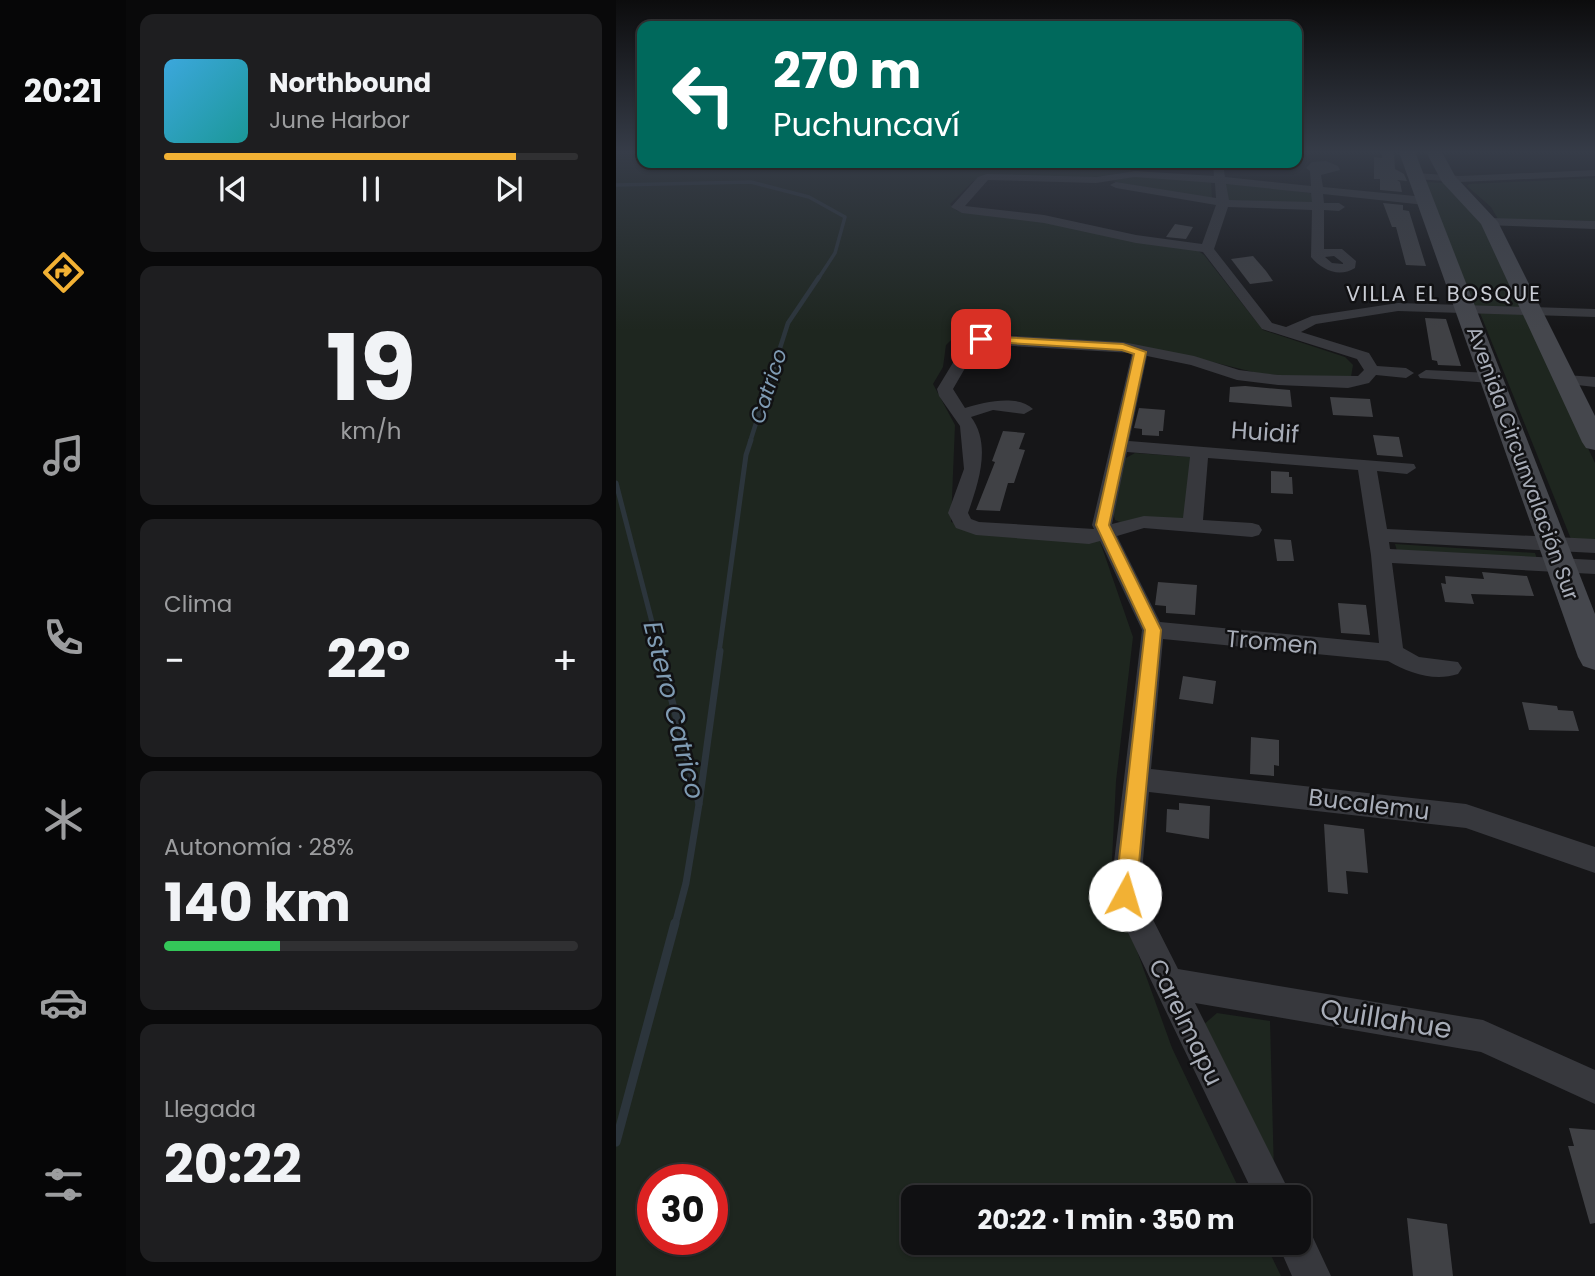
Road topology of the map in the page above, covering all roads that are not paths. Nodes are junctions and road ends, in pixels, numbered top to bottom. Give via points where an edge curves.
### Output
1 (983, 212) edge
2 (1220, 212) edge
3 (1317, 212) edge
4 (1428, 212) edge
5 (1479, 212) edge
6 (1489, 222) junction
7 (1595, 225) edge
8 (1207, 249) junction
9 (1318, 253) dead end
10 (1530, 309) junction
11 (1465, 310) junction
12 (1595, 313) edge
13 (1288, 332) junction
14 (1140, 352) junction
15 (1372, 370) junction
16 (1406, 373) dead end
17 (1426, 375) dead end
18 (1491, 378) junction
19 (1565, 380) junction
20 (1595, 382) edge
21 (1024, 409) dead end
22 (960, 415) junction
23 (1595, 442) edge
24 (1119, 446) junction
25 (1200, 452) junction
26 (1366, 464) junction
27 (1407, 468) dead end
28 (1192, 526) junction
29 (1251, 530) dead end
30 (1106, 534) junction
31 (1380, 545) junction
32 (1595, 546) edge
33 (1557, 554) junction
34 (1595, 567) edge
35 (1153, 630) junction
36 (1392, 653) junction
37 (1595, 657) edge
38 (1450, 668) dead end
39 (1137, 779) junction
40 (1595, 860) edge
41 (1167, 983) junction
42 (1595, 1087) edge
43 (1268, 1185) edge
44 (1302, 1255) edge
45 (1312, 1276) edge

1 - 8 street
2 - 8 street
3 - 9 street
4 - 11 main road, Avenida Circunvalación Sur
5 - 6 main road
6 - 7 street
6 - 10 main road
8 - 13 street via 1267,326
10 - 11 street
10 - 12 street
10 - 19 main road
11 - 13 street via 1398,307 1312,320
11 - 18 main road, Avenida Circunvalación Sur
13 - 15 street via 1363,356
14 - 15 street via 1278,380 1348,383 1363,380
14 - 22 street via 1123,347 972,341 945,389
14 - 24 street
15 - 16 street
17 - 18 street
18 - 33 main road, Avenida Circunvalación Sur
19 - 20 street
19 - 23 main road
21 - 22 street via 992,405
22 - 30 street via 969,426 973,469 958,513 963,523 976,528 1089,537
24 - 25 street, Huidif
24 - 30 street via 1102,525
25 - 26 street, Huidif
25 - 28 street
26 - 27 street, Huidif
26 - 31 street
28 - 29 street
28 - 30 street via 1144,522
30 - 35 street
31 - 33 street
31 - 36 street
32 - 33 street
33 - 34 street
33 - 37 main road, Avenida Circunvalación Sur
35 - 36 street, Tromen
35 - 39 street, Carelmapu
36 - 38 street, Tromen via 1415,666
39 - 40 street, Bucalemu via 1466,816
39 - 41 street, Carelmapu via 1125,895
41 - 42 street, Quillahue via 1483,1036
41 - 43 street, Carelmapu
44 - 45 street

